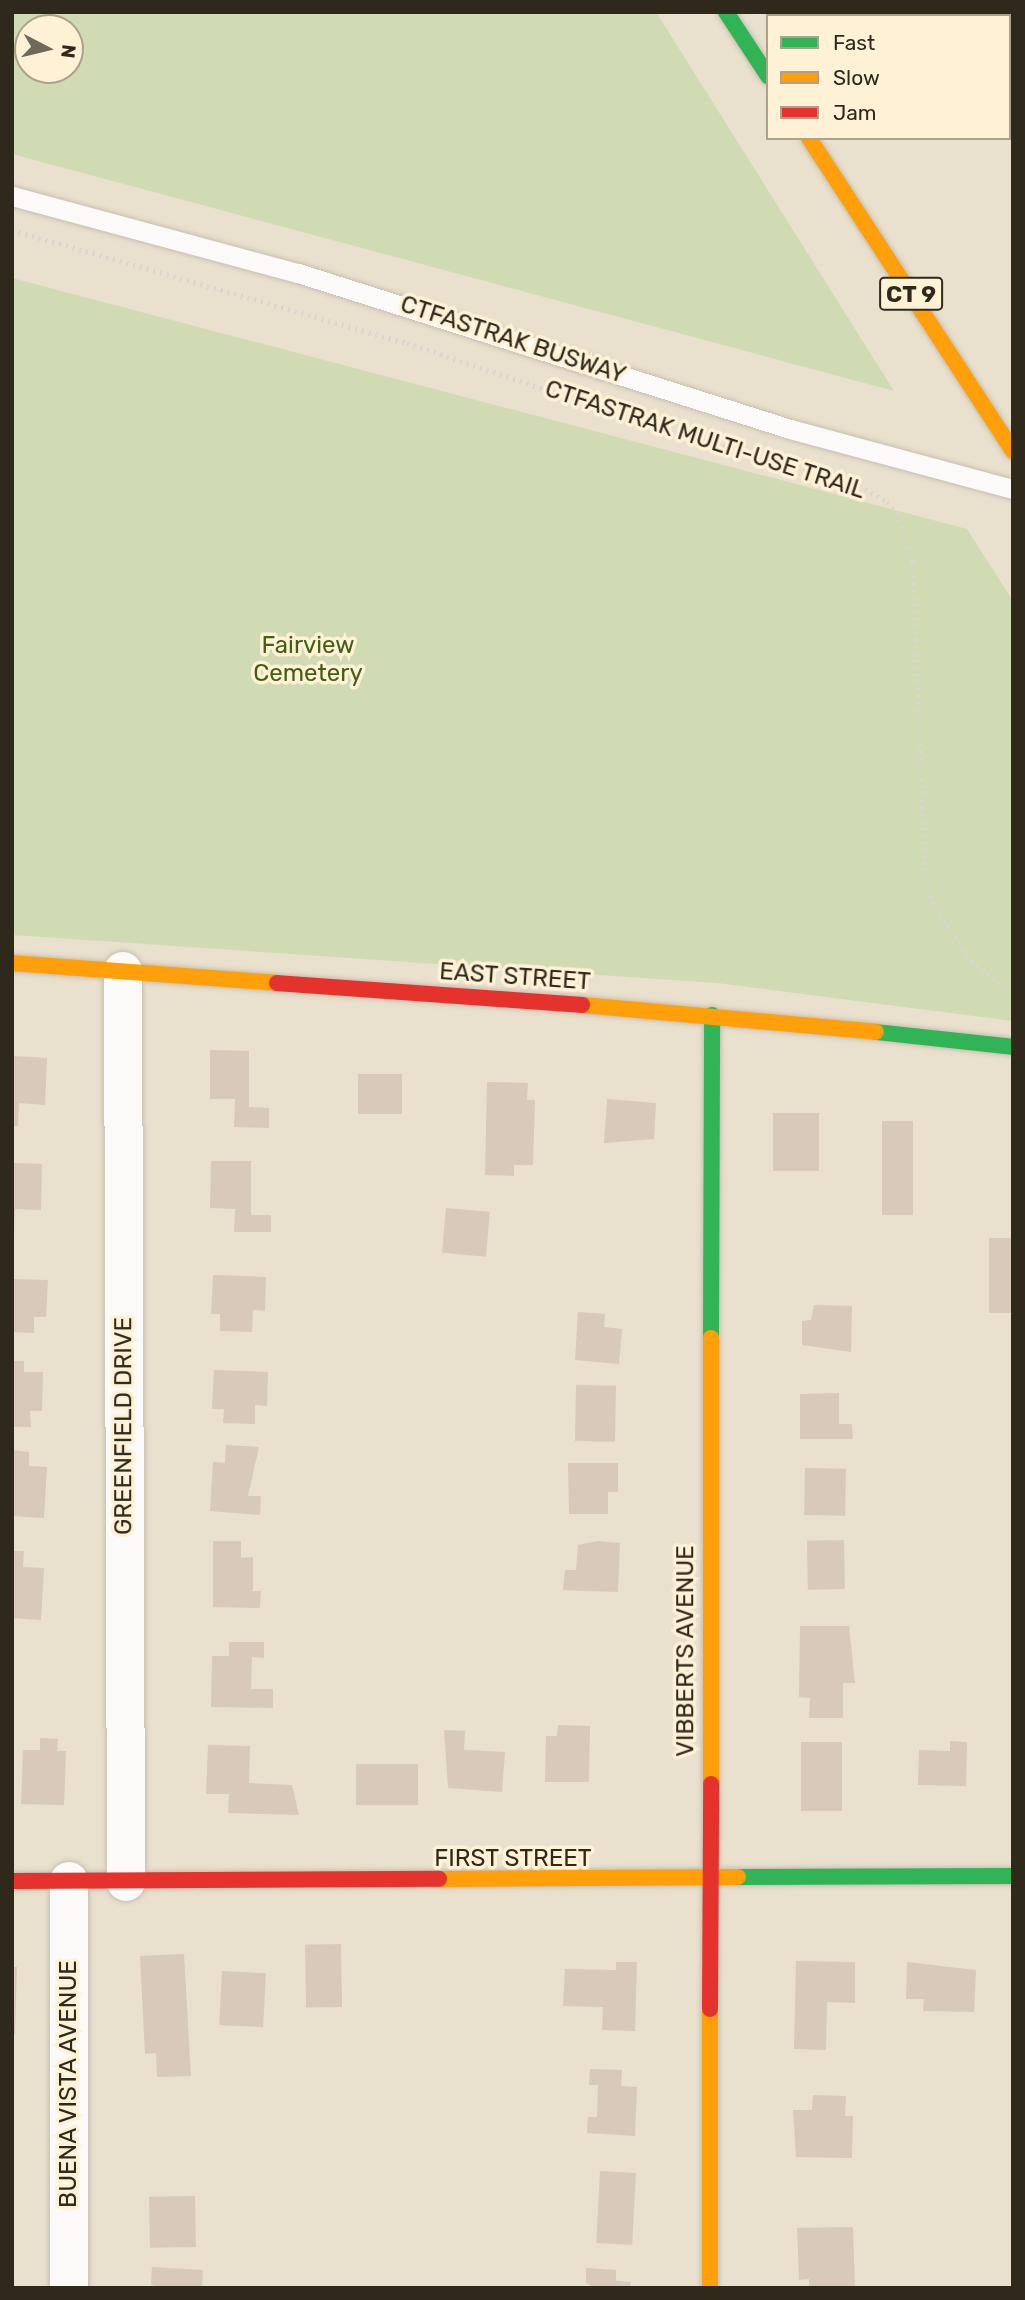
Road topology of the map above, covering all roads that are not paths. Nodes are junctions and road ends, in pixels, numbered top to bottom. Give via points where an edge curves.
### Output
1 (726, 12) edge
2 (766, 73) edge
3 (810, 140) edge
4 (12, 196) edge
5 (1013, 451) edge
6 (1013, 489) edge
7 (12, 963) edge
8 (123, 971) junction
9 (712, 1015) junction
10 (1013, 1047) edge
11 (1013, 1876) edge
12 (12, 1881) edge
13 (69, 1881) junction
14 (126, 1882) junction
15 (708, 1882) junction
16 (69, 2288) edge
17 (710, 2288) edge

1 - 2 main road
3 - 5 main road, CT 9
4 - 6 lane, CTFASTRAK BUSWAY via 298,273 790,429
7 - 8 main road, EAST STREET
8 - 9 main road, EAST STREET
8 - 14 street, GREENFIELD DRIVE
9 - 10 main road, EAST STREET
9 - 15 main road, VIBBERTS AVENUE
11 - 15 main road, FIRST STREET
12 - 13 main road, FIRST STREET
13 - 14 main road, FIRST STREET
13 - 16 street, BUENA VISTA AVENUE
14 - 15 main road, FIRST STREET
15 - 17 main road, VIBBERTS AVENUE

